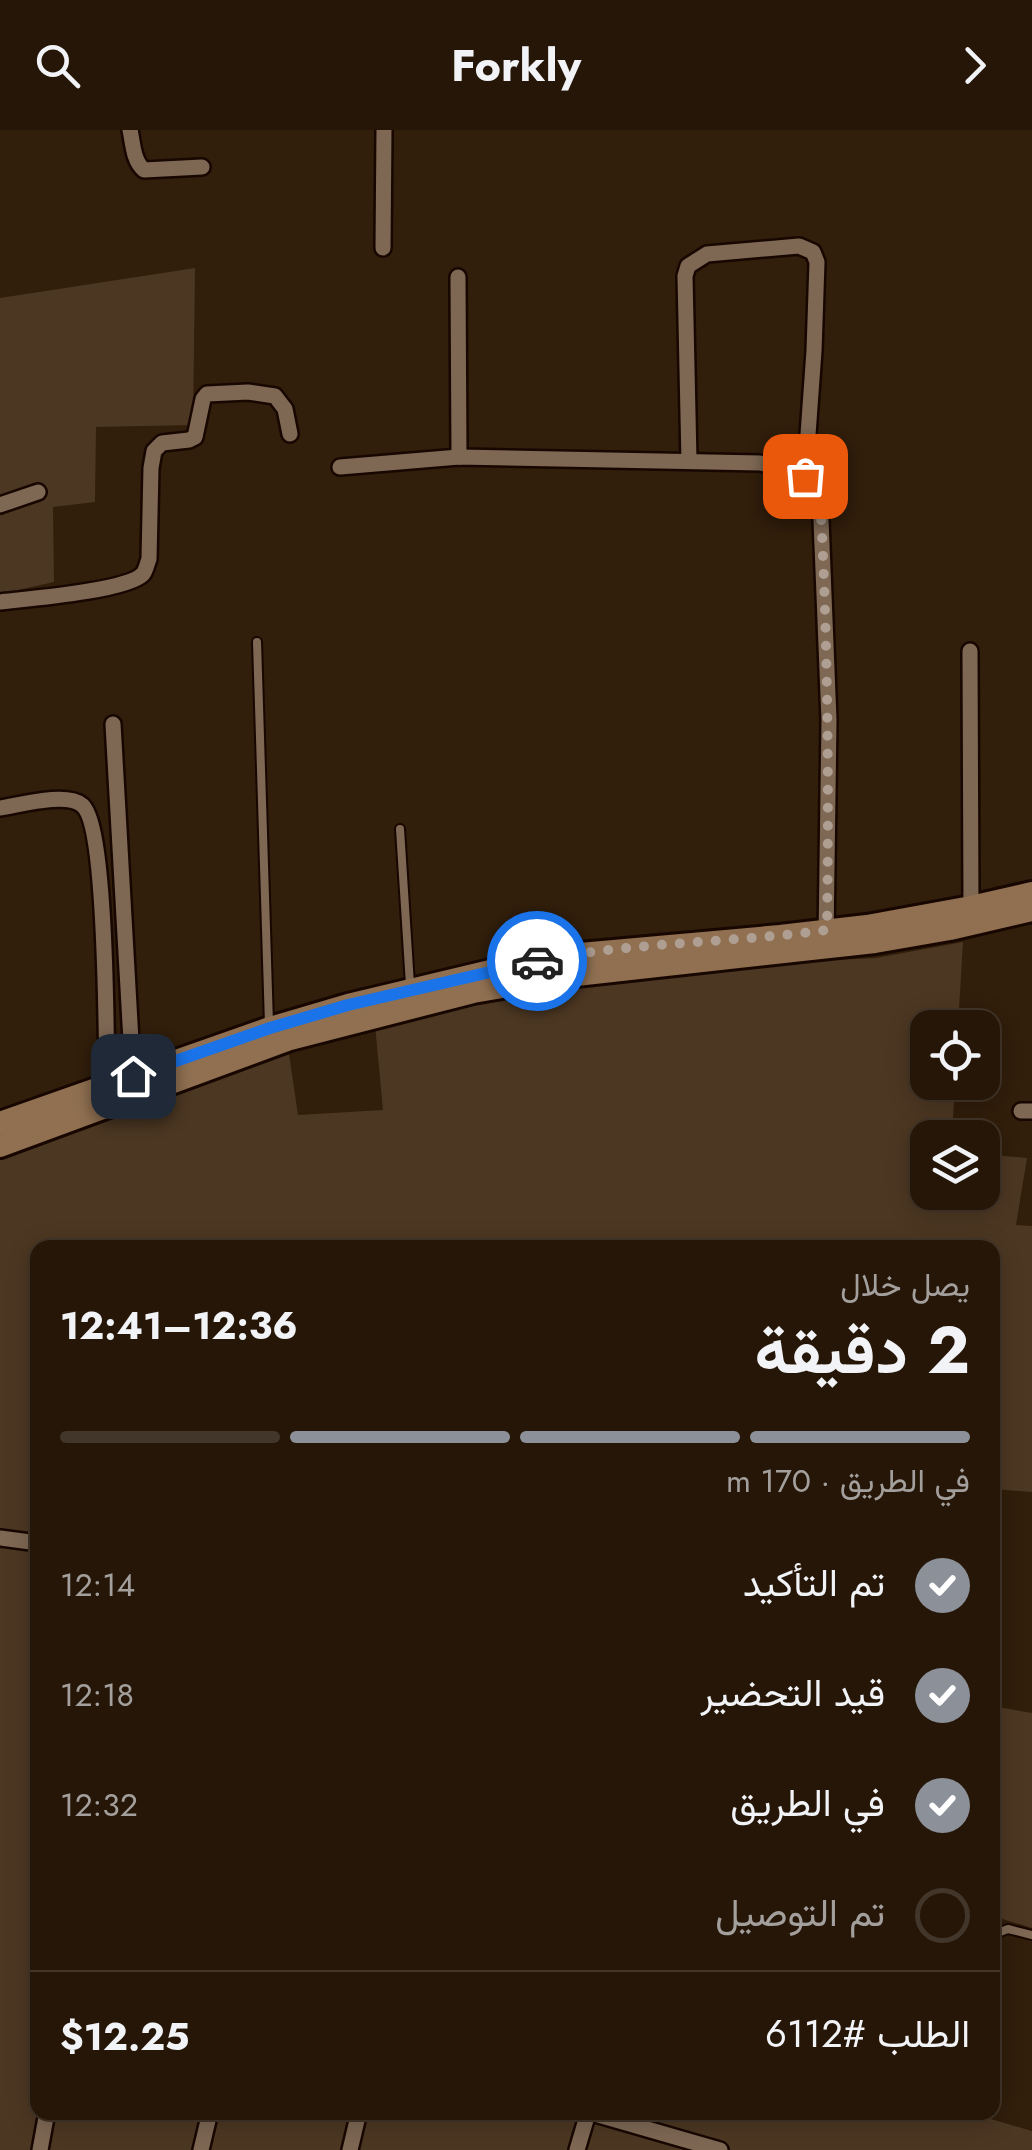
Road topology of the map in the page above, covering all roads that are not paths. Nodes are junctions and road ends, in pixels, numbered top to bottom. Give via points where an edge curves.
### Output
1 (130, 130) edge
2 (384, 130) edge
3 (202, 167) dead end
4 (383, 248) dead end
5 (458, 277) dead end
6 (290, 434) dead end
7 (459, 457) junction
8 (689, 461) junction
9 (340, 468) dead end
10 (805, 476) junction
11 (38, 492) dead end
12 (0, 504) edge
13 (0, 602) edge
14 (256, 642) dead end
15 (970, 651) dead end
16 (113, 724) dead end
17 (0, 808) edge
18 (400, 829) dead end
19 (1032, 893) edge
20 (971, 908) junction
21 (1032, 910) edge
22 (826, 939) junction
23 (411, 990) junction
24 (270, 1028) junction
25 (133, 1076) junction
26 (107, 1085) junction
27 (0, 1123) edge
28 (0, 1146) edge
29 (0, 1538) edge
30 (30, 1543) edge
31 (1000, 1932) edge
32 (1032, 1935) edge
33 (46, 2120) edge
34 (208, 2120) edge
35 (357, 2120) edge
36 (586, 2120) edge
37 (613, 2120) edge
38 (40, 2150) edge
39 (201, 2150) edge
40 (350, 2150) edge
41 (577, 2150) edge
42 (720, 2150) edge

1 - 3 street via 144,170
2 - 4 street
5 - 7 street
6 - 13 street via 275,396 208,394 194,438 162,443 154,451 145,572 122,584
7 - 8 street
7 - 9 street
8 - 10 street via 760,463
8 - 10 street via 688,266 707,254 798,246 813,252 817,262
10 - 22 street via 820,495 823,552
11 - 12 street
14 - 24 lane
15 - 20 street
16 - 25 street
17 - 26 street via 67,799 87,809 92,821
18 - 23 lane
19 - 20 main road
20 - 22 main road
21 - 22 main road via 934,932
22 - 23 main road via 780,936 569,955
22 - 28 main road via 473,992 290,1040
23 - 24 main road
24 - 25 main road
25 - 26 main road
26 - 27 main road
29 - 30 street
31 - 32 lane
33 - 38 street
34 - 39 street
35 - 40 street
36 - 41 street
37 - 42 street

